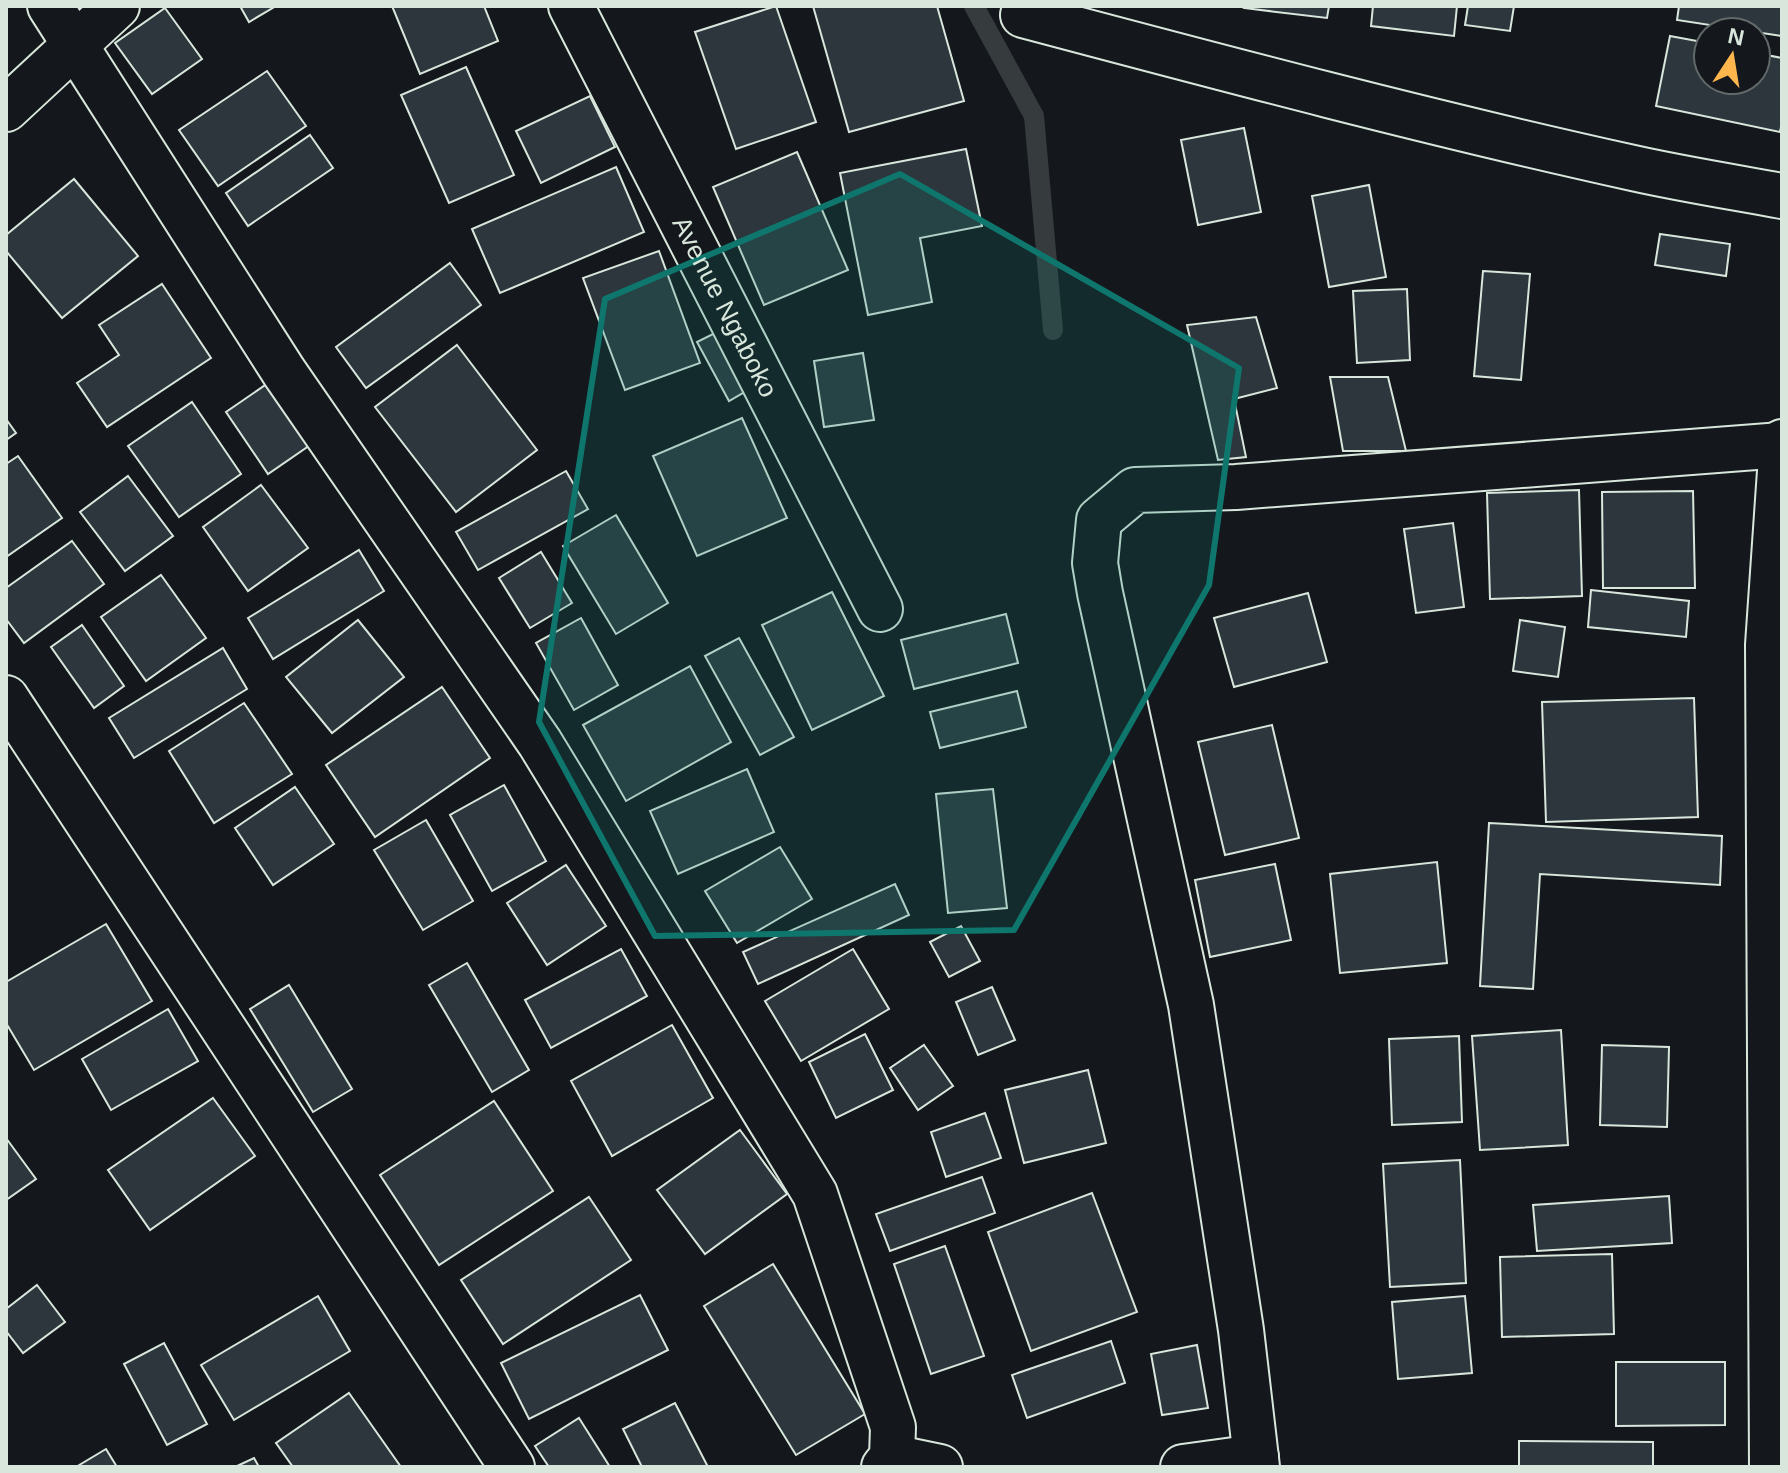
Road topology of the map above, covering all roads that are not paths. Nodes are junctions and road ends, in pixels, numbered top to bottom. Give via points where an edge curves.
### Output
1 (50, 6) edge
2 (117, 6) edge
3 (571, 6) edge
4 (1023, 15) dead end
5 (75, 46) junction
6 (6, 109) edge
7 (1782, 196) edge
8 (1782, 443) edge
9 (880, 609) dead end
10 (6, 698) edge
11 (888, 1462) edge
12 (1256, 1462) edge
13 (512, 1467) edge
14 (940, 1467) edge
15 (1183, 1467) edge
16 (1772, 1467) edge

1 - 5 street
2 - 5 street
3 - 9 street, Avenue Ngaboko
4 - 7 street via 1512,140
5 - 6 street
5 - 11 street via 284,372 540,743 815,1194 893,1427
8 - 12 street via 1236,487 1135,490 1099,520 1095,563 1100,593 1191,1005
8 - 16 street via 1768,645
10 - 13 street
11 - 14 street
12 - 15 street

